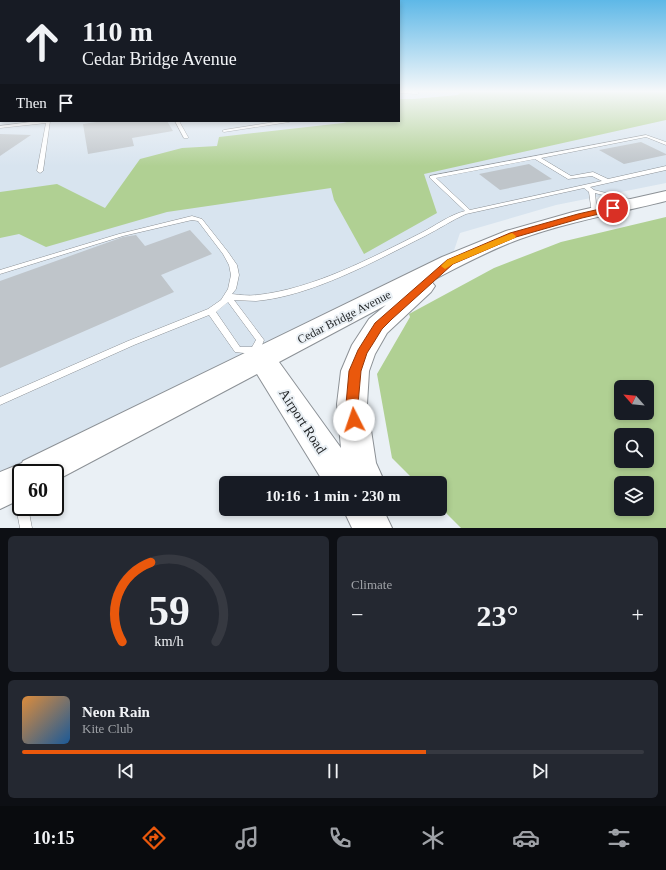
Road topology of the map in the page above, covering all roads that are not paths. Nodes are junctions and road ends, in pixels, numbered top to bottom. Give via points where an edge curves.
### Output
1 (41, 122) edge
2 (49, 122) edge
3 (178, 122) edge
4 (282, 122) edge
5 (0, 127) edge
6 (224, 131) dead end
7 (186, 137) dead end
8 (666, 144) edge
9 (536, 157) junction
10 (666, 168) edge
11 (40, 172) dead end
12 (607, 181) junction
13 (586, 186) junction
14 (592, 191) junction
15 (666, 196) edge
16 (638, 203) junction
17 (469, 212) junction
18 (594, 213) junction
19 (450, 262) junction
20 (0, 272) edge
21 (228, 297) junction
22 (211, 312) junction
23 (259, 355) junction
24 (0, 401) edge
25 (63, 464) edge
26 (339, 476) edge
27 (364, 476) edge
28 (24, 516) edge
29 (365, 516) edge
30 (381, 516) edge
31 (26, 528) edge
32 (373, 528) edge
33 (386, 528) edge

1 - 5 lane
2 - 11 lane
3 - 7 lane
4 - 6 lane
8 - 9 lane via 646,136
9 - 12 lane via 570,178 593,174
9 - 17 lane via 432,177
10 - 12 lane
12 - 13 lane
13 - 14 lane
13 - 17 lane
14 - 16 lane
14 - 18 lane
15 - 16 main road, Cedar Bridge Avenue
16 - 18 main road, Cedar Bridge Avenue
17 - 21 lane via 454,216 380,254 290,292 262,297
18 - 19 main road, Cedar Bridge Avenue via 513,235
19 - 23 main road, Cedar Bridge Avenue
19 - 27 main road via 378,326 355,371 352,404 360,465
20 - 21 lane via 121,235 192,218 200,220 233,265 235,275
21 - 22 lane
21 - 23 lane via 260,340
22 - 23 lane via 238,350
22 - 24 lane via 131,343
23 - 25 main road, Cedar Bridge Avenue via 125,427
23 - 26 main road, Airport Road
28 - 31 lane
29 - 32 main road
30 - 33 main road

